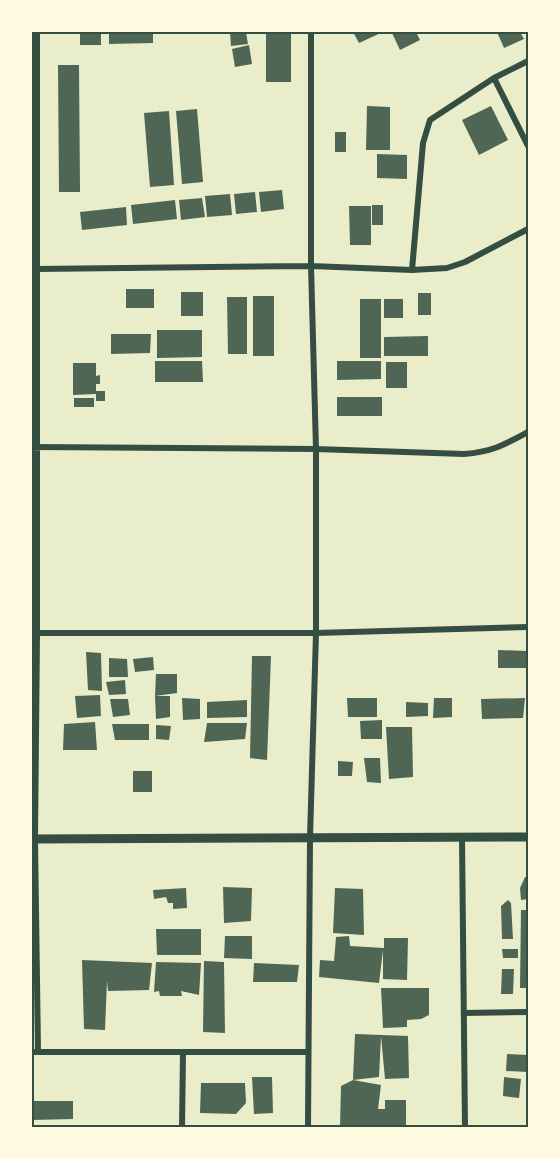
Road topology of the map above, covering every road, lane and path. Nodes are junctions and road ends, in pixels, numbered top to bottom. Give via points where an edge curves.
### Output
1 (37, 32) edge
2 (311, 32) edge
3 (528, 61) edge
4 (494, 78) junction
5 (528, 146) edge
6 (528, 229) edge
7 (311, 266) junction
8 (36, 269) junction
9 (412, 270) junction
10 (528, 432) edge
11 (34, 447) edge
12 (316, 449) junction
13 (528, 627) edge
14 (34, 633) edge
15 (315, 633) junction
16 (462, 837) junction
17 (528, 837) edge
18 (310, 838) junction
19 (33, 839) edge
20 (528, 1012) edge
21 (464, 1013) junction
22 (35, 1052) edge
23 (183, 1052) junction
24 (308, 1052) junction
25 (182, 1128) edge
26 (308, 1128) edge
27 (465, 1128) edge

1 - 8 street
2 - 7 street
3 - 4 street
4 - 5 street
4 - 9 street via 430,120 423,143
6 - 9 street via 465,262 447,268
7 - 8 street
7 - 9 street
7 - 12 street
8 - 11 street
10 - 12 street via 484,453
11 - 12 street
11 - 14 street
12 - 15 street
13 - 15 street
14 - 15 street
14 - 19 street
15 - 18 street
16 - 17 street
16 - 18 street
16 - 21 street
18 - 19 street
18 - 24 street
19 - 22 street
20 - 21 street
21 - 27 street
22 - 23 street
23 - 24 street
23 - 25 street
24 - 26 street

